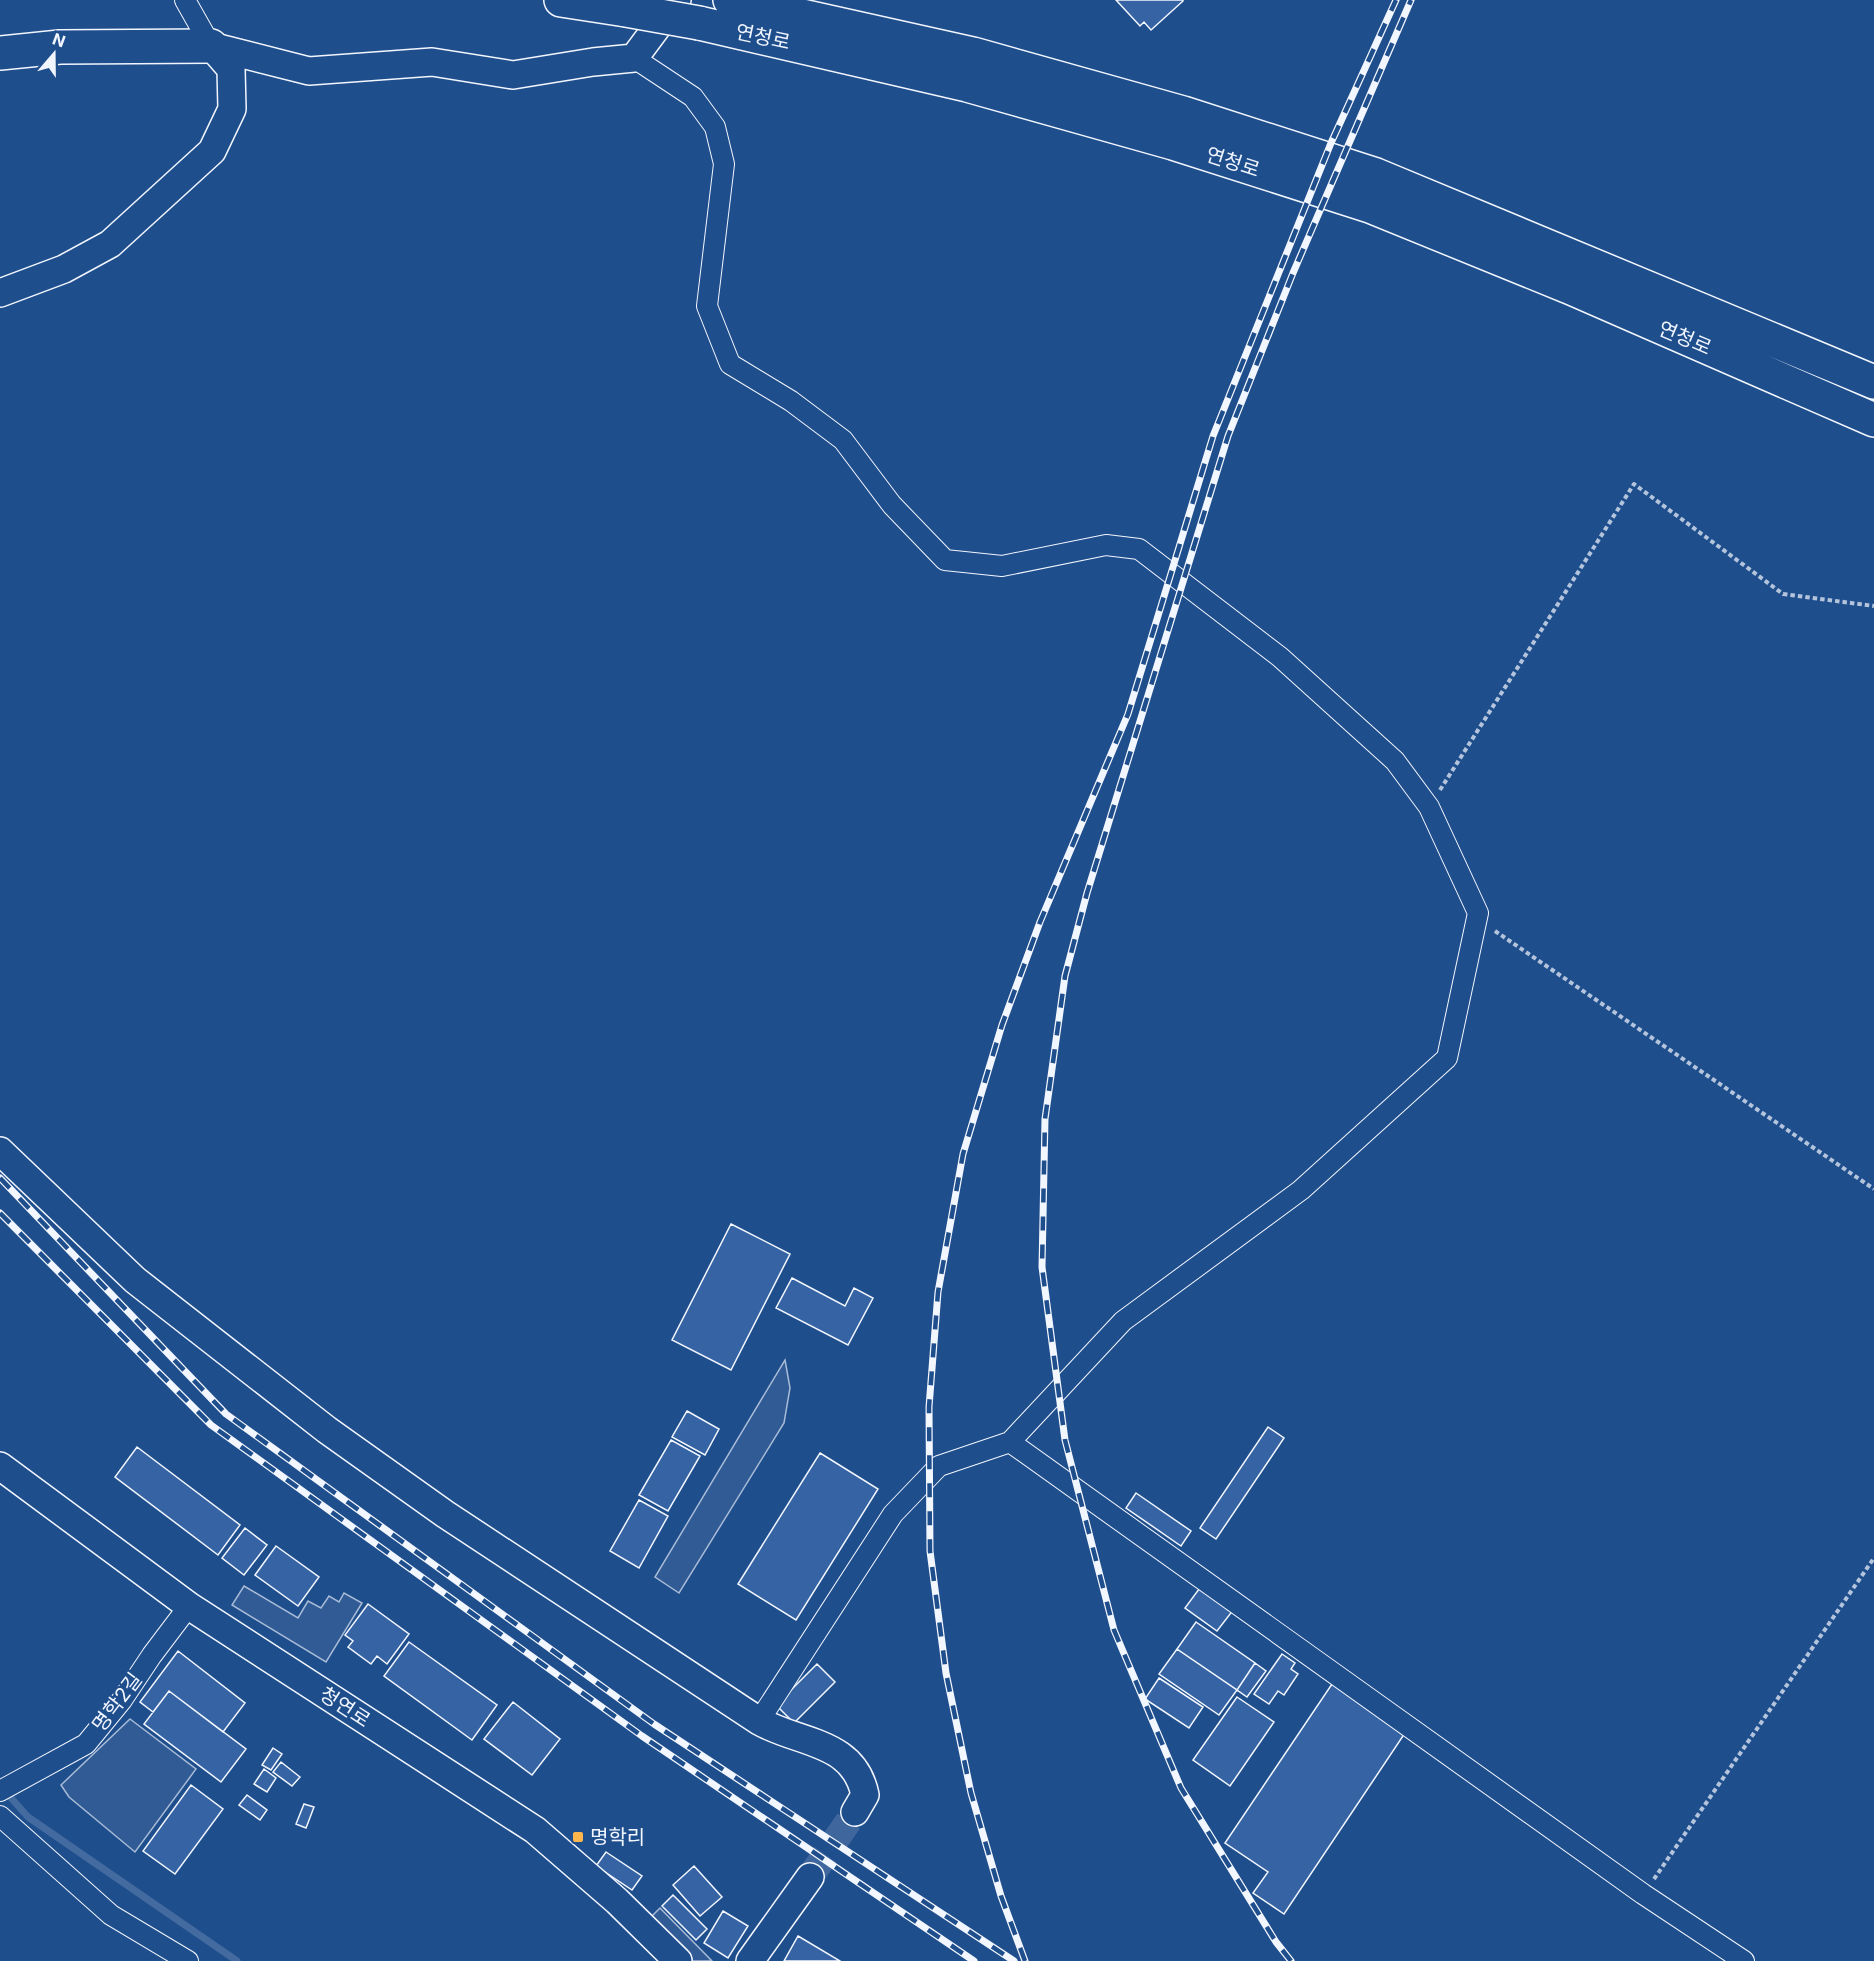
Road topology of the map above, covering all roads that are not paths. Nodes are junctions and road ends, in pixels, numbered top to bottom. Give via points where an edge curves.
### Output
1 (185, 0) edge
2 (561, 0) edge
3 (730, 0) edge
4 (688, 12) edge
5 (211, 46) junction
6 (0, 53) edge
7 (634, 58) junction
8 (0, 293) edge
9 (1874, 382) edge
10 (1874, 420) edge
11 (0, 1151) edge
12 (1010, 1442) junction
13 (0, 1466) edge
14 (189, 1606) junction
15 (759, 1721) junction
16 (0, 1791) edge
17 (855, 1812) tunnel mouth
18 (0, 1816) edge
19 (810, 1877) tunnel mouth
20 (188, 1961) edge
21 (678, 1961) edge
22 (750, 1961) edge
23 (1744, 1961) edge

1 - 5 street
2 - 4 highway, 연청로, bridge via 626,10
3 - 9 highway, 연청로 via 973,54 1182,113 1376,175
4 - 7 street
4 - 10 highway, 연청로 via 1173,143 1370,206 1569,287
5 - 6 highway via 60,46
5 - 7 street via 309,71 432,62 513,75
5 - 8 street via 231,69 232,109 212,151 110,244 64,269
7 - 12 street via 693,97 715,127 724,164 706,306 729,364 791,401 843,440 892,505 945,560 1002,566 1106,545 1138,549 1280,657 1395,761 1429,807 1478,913 1447,1058 1301,1190 1123,1320
11 - 15 street via 135,1280 327,1430 445,1514
12 - 15 street via 939,1466 893,1514
12 - 23 street via 1643,1894
13 - 14 street, 청연로
14 - 16 street, 명학2길 via 86,1744
14 - 21 street, 청연로 via 535,1830 617,1901
15 - 17 street via 831,1749 849,1761 861,1778 864,1795
18 - 20 street via 111,1915
19 - 22 street

